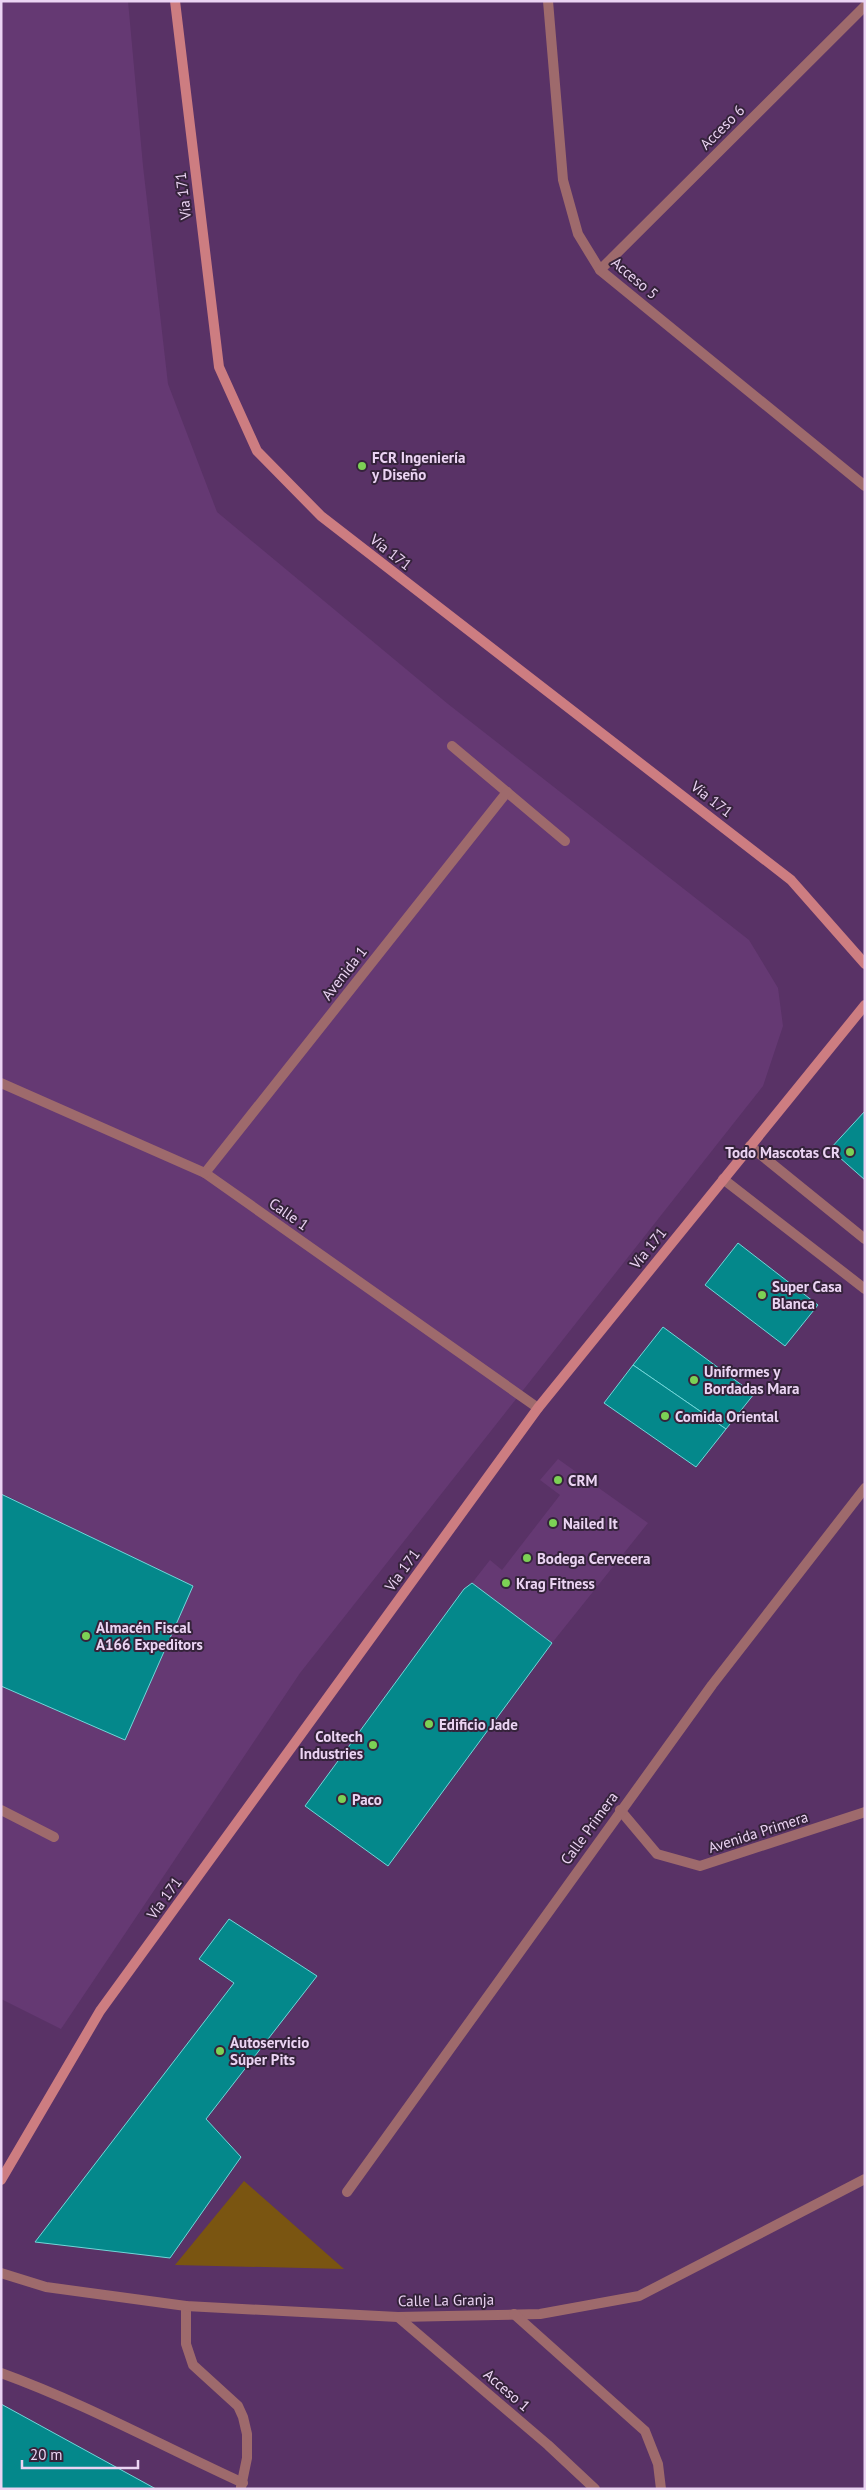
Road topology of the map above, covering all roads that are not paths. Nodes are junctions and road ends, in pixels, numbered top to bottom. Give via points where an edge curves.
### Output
1 (175, 1) edge
2 (548, 1) edge
3 (865, 6) edge
4 (600, 270) junction
5 (865, 486) edge
6 (452, 746) dead end
7 (507, 792) junction
8 (564, 841) dead end
9 (865, 964) edge
10 (865, 1005) edge
11 (1, 1083) edge
12 (750, 1146) junction
13 (204, 1173) junction
14 (723, 1179) junction
15 (865, 1239) edge
16 (865, 1289) edge
17 (538, 1408) junction
18 (865, 1488) edge
19 (1, 1810) edge
20 (620, 1810) junction
21 (865, 1812) edge
22 (54, 1837) dead end
23 (865, 2179) edge
24 (1, 2180) edge
25 (347, 2192) dead end
26 (1, 2273) edge
27 (186, 2306) junction
28 (514, 2314) junction
29 (398, 2317) junction
30 (1, 2372) edge
31 (242, 2486) edge
32 (595, 2489) edge
33 (661, 2489) edge

1 - 9 main road, Vía 171 via 218,366 257,451 321,516 790,880
2 - 4 street, Acceso 5 via 563,180 578,234
3 - 4 street, Acceso 6
4 - 5 street, Acceso 5
6 - 7 street
7 - 8 street
7 - 13 street, Avenida 1
10 - 12 main road, Vía 171
11 - 13 street, Calle 1
12 - 14 main road, Vía 171
12 - 15 street
13 - 17 street, Calle 1
14 - 16 street
14 - 17 main road, Vía 171
17 - 24 main road, Vía 171 via 100,2011
18 - 20 street, Calle Primera
19 - 22 street
20 - 21 street, Avenida Primera via 657,1854 700,1866
20 - 25 street, Calle Primera
23 - 28 street, Calle La Granja via 639,2296 540,2314
26 - 27 street, Calle La Granja via 46,2287
27 - 29 street, Calle La Granja
27 - 31 street via 186,2344 193,2365 238,2406 243,2417 247,2458
28 - 29 street, Calle La Granja
28 - 33 street via 644,2431 658,2464
29 - 32 street, Acceso 1
30 - 31 street via 97,2412

